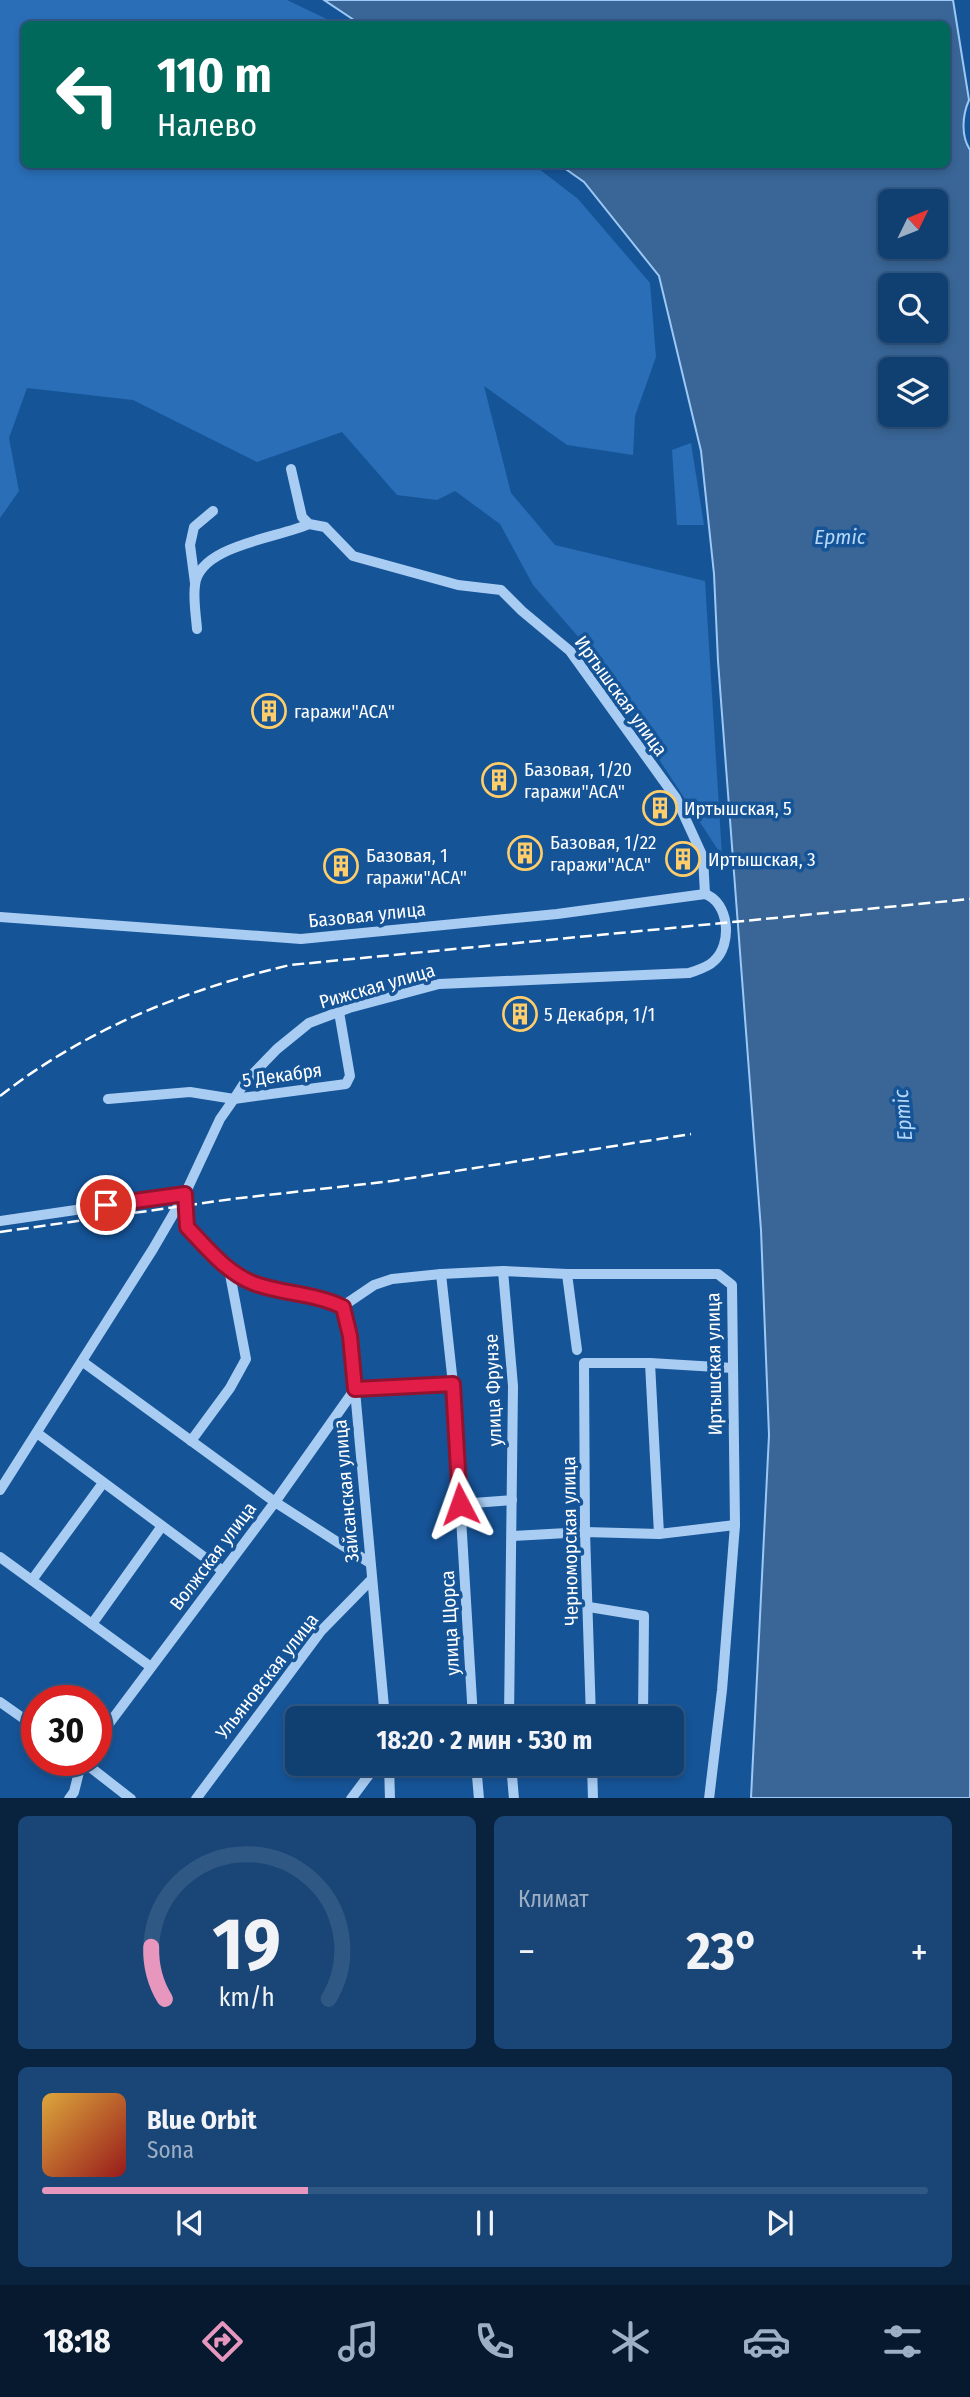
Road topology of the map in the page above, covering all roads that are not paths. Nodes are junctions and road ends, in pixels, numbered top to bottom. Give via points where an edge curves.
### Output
1 (291, 469) dead end
2 (213, 511) dead end
3 (309, 524) junction
4 (195, 583) junction
5 (197, 629) dead end
6 (705, 894) junction
7 (0, 916) edge
8 (339, 1012) junction
9 (107, 1099) dead end
10 (234, 1099) junction
11 (185, 1194) junction
12 (0, 1220) edge
13 (229, 1269) junction
14 (503, 1271) junction
15 (441, 1274) junction
16 (567, 1274) junction
17 (343, 1307) junction
18 (577, 1350) dead end
19 (83, 1362) junction
20 (650, 1363) junction
21 (733, 1368) junction
22 (453, 1384) junction
23 (355, 1389) junction
24 (37, 1433) junction
25 (191, 1441) junction
26 (103, 1483) junction
27 (0, 1490) edge
28 (512, 1500) junction
29 (275, 1502) junction
30 (460, 1504) junction
31 (734, 1525) junction
32 (162, 1526) junction
33 (586, 1532) junction
34 (659, 1534) junction
35 (513, 1536) junction
36 (0, 1557) edge
37 (370, 1563) junction
38 (223, 1571) junction
39 (32, 1580) junction
40 (372, 1580) junction
41 (589, 1607) junction
42 (92, 1624) junction
43 (151, 1667) junction
44 (0, 1702) edge
45 (385, 1706) edge
46 (472, 1706) edge
47 (509, 1706) edge
48 (591, 1706) edge
49 (643, 1706) edge
50 (21, 1717) edge
51 (112, 1719) edge
52 (78, 1776) edge
53 (101, 1776) edge
54 (368, 1776) edge
55 (389, 1776) edge
56 (477, 1776) edge
57 (512, 1776) edge
58 (592, 1776) edge
59 (69, 1798) edge
60 (131, 1798) edge
61 (196, 1798) edge
62 (351, 1798) edge
63 (390, 1798) edge
64 (479, 1798) edge
65 (514, 1798) edge
66 (593, 1798) edge
67 (709, 1798) edge

1 - 3 street via 302,517
2 - 4 street via 194,527 190,545
3 - 4 street via 218,555
3 - 6 street, Иртышская улица via 325,527 353,556 458,585 501,590 570,651 676,798 703,857
4 - 5 street
6 - 7 street, Базовая улица via 301,939
6 - 8 street, Рижская улица via 714,897 724,916 722,951 715,961 689,973 439,984
8 - 10 street, Рижская улица via 309,1023 276,1049
8 - 10 street, 5 Декабря via 351,1076 346,1084
9 - 10 street, 5 Декабря via 190,1092
10 - 11 street, Рижская улица
11 - 12 street
11 - 13 street via 187,1227
11 - 19 street, Рижская улица
13 - 17 street via 254,1283 328,1299
13 - 25 street via 246,1359
14 - 15 street, Иртышская улица
14 - 16 street, Иртышская улица
14 - 28 street, улица Фрунзе via 513,1386
15 - 17 street, Иртышская улица via 374,1285
15 - 22 street, улица Щорса
16 - 18 street
16 - 21 street, Иртышская улица via 718,1274 732,1285
17 - 23 street, Зайсанская улица
19 - 24 street, Рижская улица
19 - 25 street
20 - 21 street
20 - 33 street, Черноморская улица via 584,1363
20 - 34 street
21 - 31 street, Иртышская улица
22 - 23 street
22 - 30 street, улица Щорса
23 - 29 street, Волжская улица
23 - 37 street, Зайсанская улица
24 - 26 street
24 - 27 street, Рижская улица
25 - 29 street
26 - 32 street
26 - 39 street
28 - 30 street
28 - 35 street, улица Фрунзе
29 - 37 street
29 - 38 street, Волжская улица
30 - 46 street, улица Щорса
31 - 34 street
31 - 67 street, Иртышская улица
32 - 38 street
32 - 42 street
33 - 34 street
33 - 35 street
33 - 41 street, Черноморская улица
35 - 47 street, улица Фрунзе
36 - 39 street
37 - 40 street, Зайсанская улица
38 - 43 street, Волжская улица
39 - 42 street
40 - 45 street, Зайсанская улица
40 - 61 street, Ульяновская улица via 321,1631
41 - 48 street, Черноморская улица
41 - 49 street via 644,1616
42 - 43 street
43 - 51 street, Волжская улица
44 - 50 street
52 - 59 street
53 - 60 street
54 - 62 street
55 - 63 street
56 - 64 street
57 - 65 street
58 - 66 street

